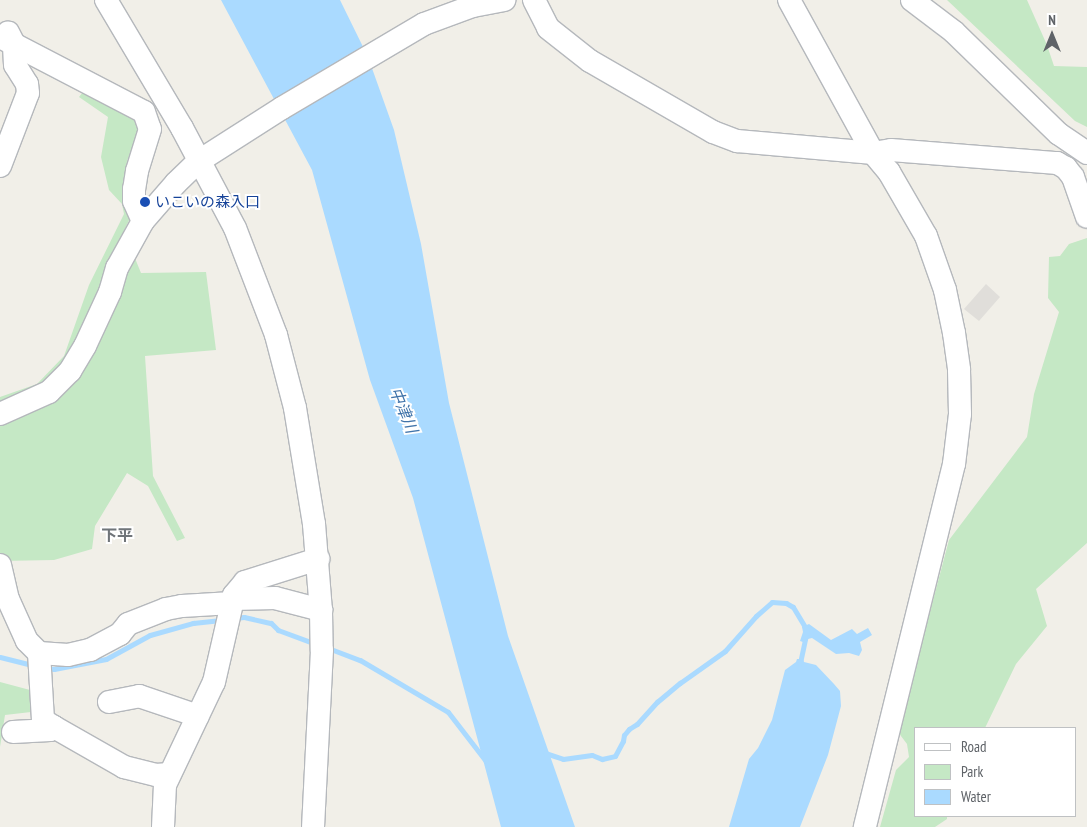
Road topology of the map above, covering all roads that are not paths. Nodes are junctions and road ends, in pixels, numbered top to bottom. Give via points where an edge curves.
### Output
1 (106, 0) edge
2 (504, 0) edge
3 (534, 0) edge
4 (789, 0) edge
5 (912, 0) edge
6 (0, 24) edge
7 (7, 41) edge
8 (873, 153) junction
9 (1087, 154) edge
10 (199, 161) junction
11 (0, 166) edge
12 (1087, 217) edge
13 (143, 220) junction
14 (0, 414) edge
15 (318, 559) junction
16 (0, 565) edge
17 (232, 603) junction
18 (321, 611) junction
19 (39, 664) junction
20 (109, 702) dead end
21 (198, 716) junction
22 (54, 726) junction
23 (13, 732) dead end
24 (169, 774) junction
25 (163, 827) edge
26 (312, 827) edge
27 (865, 827) edge

1 - 10 street
2 - 10 street via 473,6 424,24
3 - 8 street via 548,28 590,61 714,132 736,141
4 - 8 street
5 - 9 street via 954,32 1060,134
6 - 7 street via 6,28
7 - 11 street via 28,93
7 - 13 street via 144,112 150,129 134,189 134,201
8 - 12 street via 891,150 1056,163 1073,177
8 - 27 street via 889,172 914,214 938,270 954,334 960,414 953,466
10 - 13 street
10 - 15 street via 235,228 276,335 295,408
13 - 14 street via 117,268 110,292 85,346 70,371 49,392
15 - 17 street via 245,582
15 - 18 street
16 - 19 street via 8,599
17 - 18 street via 281,598
17 - 19 street via 166,609 128,624 120,634 90,650
17 - 21 street via 214,682
18 - 26 street via 322,650
19 - 22 street via 43,720
20 - 21 street via 139,696
21 - 24 street
22 - 23 street via 50,730
22 - 24 street via 124,767 156,775
24 - 25 street via 165,785

